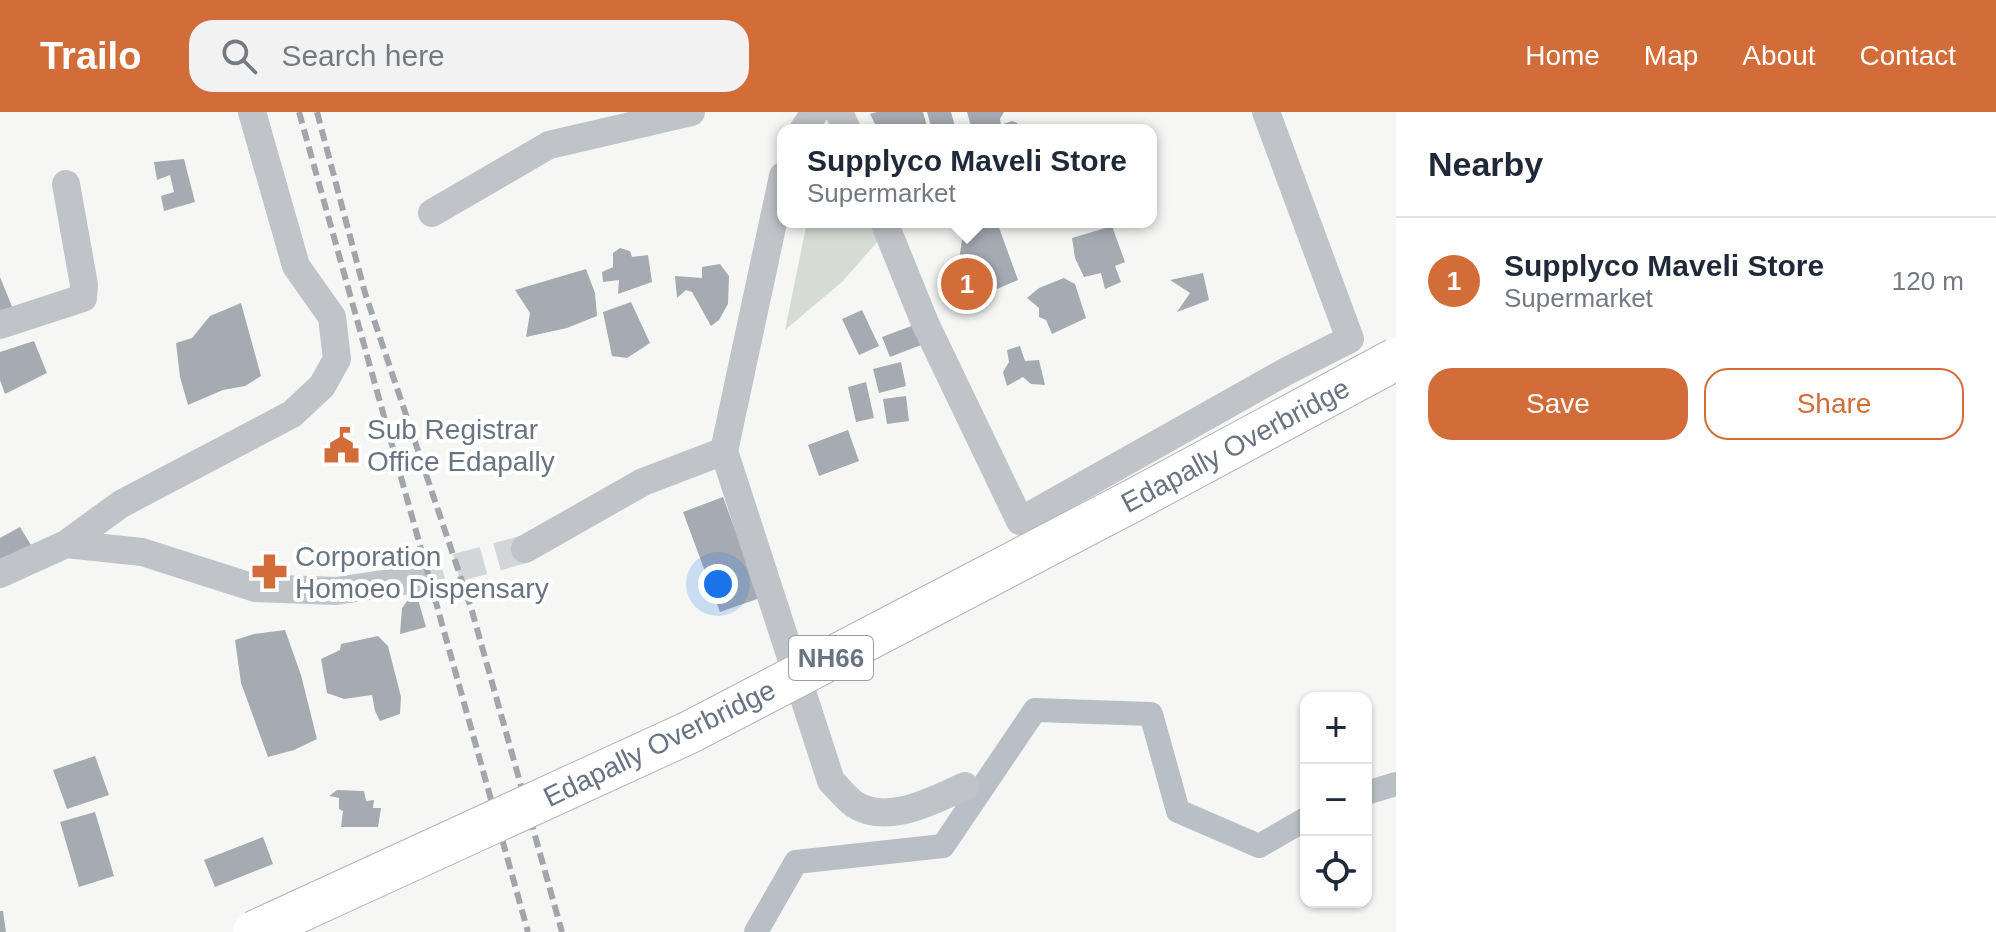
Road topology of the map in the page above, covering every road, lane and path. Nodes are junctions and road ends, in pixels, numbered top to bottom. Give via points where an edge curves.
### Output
1 (252, 112) edge
2 (691, 112) edge
3 (1266, 112) edge
4 (66, 184) dead end
5 (777, 204) edge
6 (432, 213) dead end
7 (886, 228) edge
8 (0, 325) edge
9 (1396, 359) edge
10 (724, 451) junction
11 (66, 544) junction
12 (525, 549) tunnel mouth
13 (0, 574) edge
14 (416, 579) tunnel mouth
15 (965, 786) dead end
16 (254, 932) edge

1 - 11 street via 296,266 332,317 337,359 322,386 292,414 121,504
2 - 6 street via 549,145
3 - 7 street via 1350,339 1020,521 925,323
4 - 8 street via 83,298
5 - 10 street
9 - 16 highway, Edapally Overbridge / NH66, bridge via 690,732
10 - 12 street via 643,482
10 - 15 street via 831,781 856,805 887,813
11 - 13 street
11 - 14 street via 142,552 255,588 336,591

